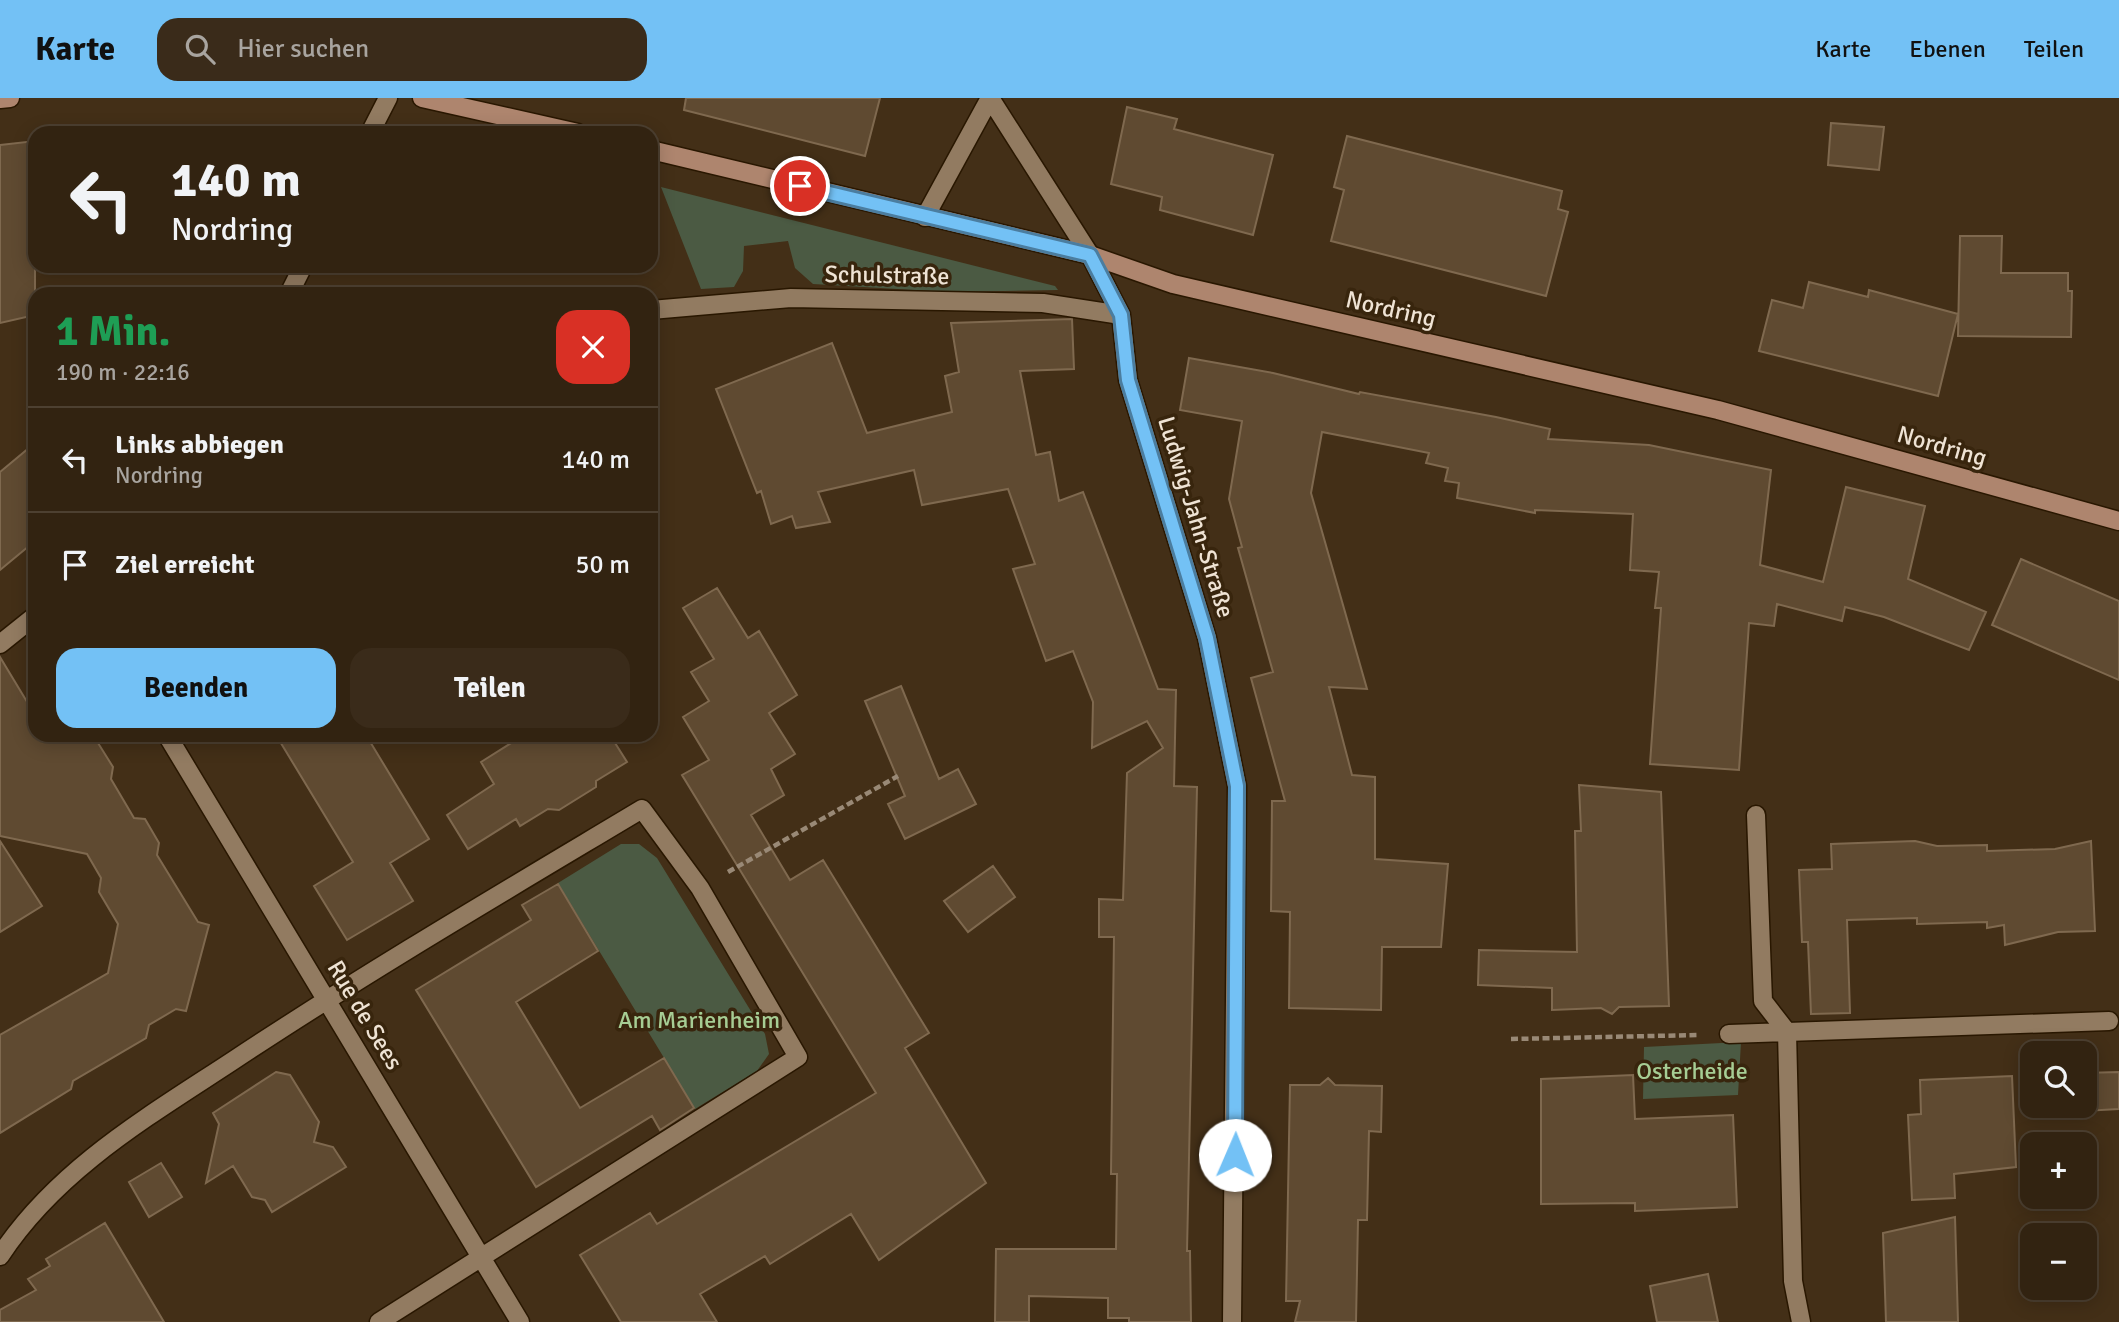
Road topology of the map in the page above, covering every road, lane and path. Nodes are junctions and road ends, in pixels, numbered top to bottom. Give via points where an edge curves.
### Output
1 (10, 98) edge
2 (388, 98) edge
3 (422, 98) edge
4 (990, 98) edge
5 (0, 99) edge
6 (374, 126) edge
7 (547, 126) edge
8 (658, 152) edge
9 (925, 216) junction
10 (1090, 255) junction
11 (658, 309) edge
12 (1121, 315) junction
13 (2119, 521) edge
14 (28, 622) edge
15 (0, 644) edge
16 (171, 742) edge
17 (898, 776) dead end
18 (1756, 815) dead end
19 (700, 888) junction
20 (327, 998) junction
21 (2109, 1021) dead end
22 (1787, 1032) junction
23 (1729, 1034) joint
24 (1511, 1039) dead end
25 (0, 1256) edge
26 (481, 1258) junction
27 (379, 1322) edge
28 (520, 1322) edge
29 (1233, 1322) edge
30 (1801, 1322) edge

1 - 5 main road
2 - 6 street
3 - 7 main road
4 - 9 street, Ludwig-Jahn-Straße
4 - 10 street, Ludwig-Jahn-Straße
8 - 9 main road, Nordring
9 - 10 main road, Nordring
10 - 12 street, Ludwig-Jahn-Straße
10 - 13 main road, Nordring via 1172,284 1718,410
11 - 12 street, Schulstraße via 791,298 1043,303
12 - 29 street, Ludwig-Jahn-Straße via 1128,380 1207,638 1237,786
14 - 15 street
16 - 20 street, Rue de Sees
17 - 19 path
18 - 22 street via 1762,1000
19 - 20 street via 642,809
19 - 26 street via 798,1057
20 - 25 street via 104,1145 19,1226
20 - 26 street, Rue de Sees
21 - 22 street
22 - 23 street
22 - 30 street via 1793,1281
23 - 24 path
26 - 27 street
26 - 28 street, Rue de Sees

